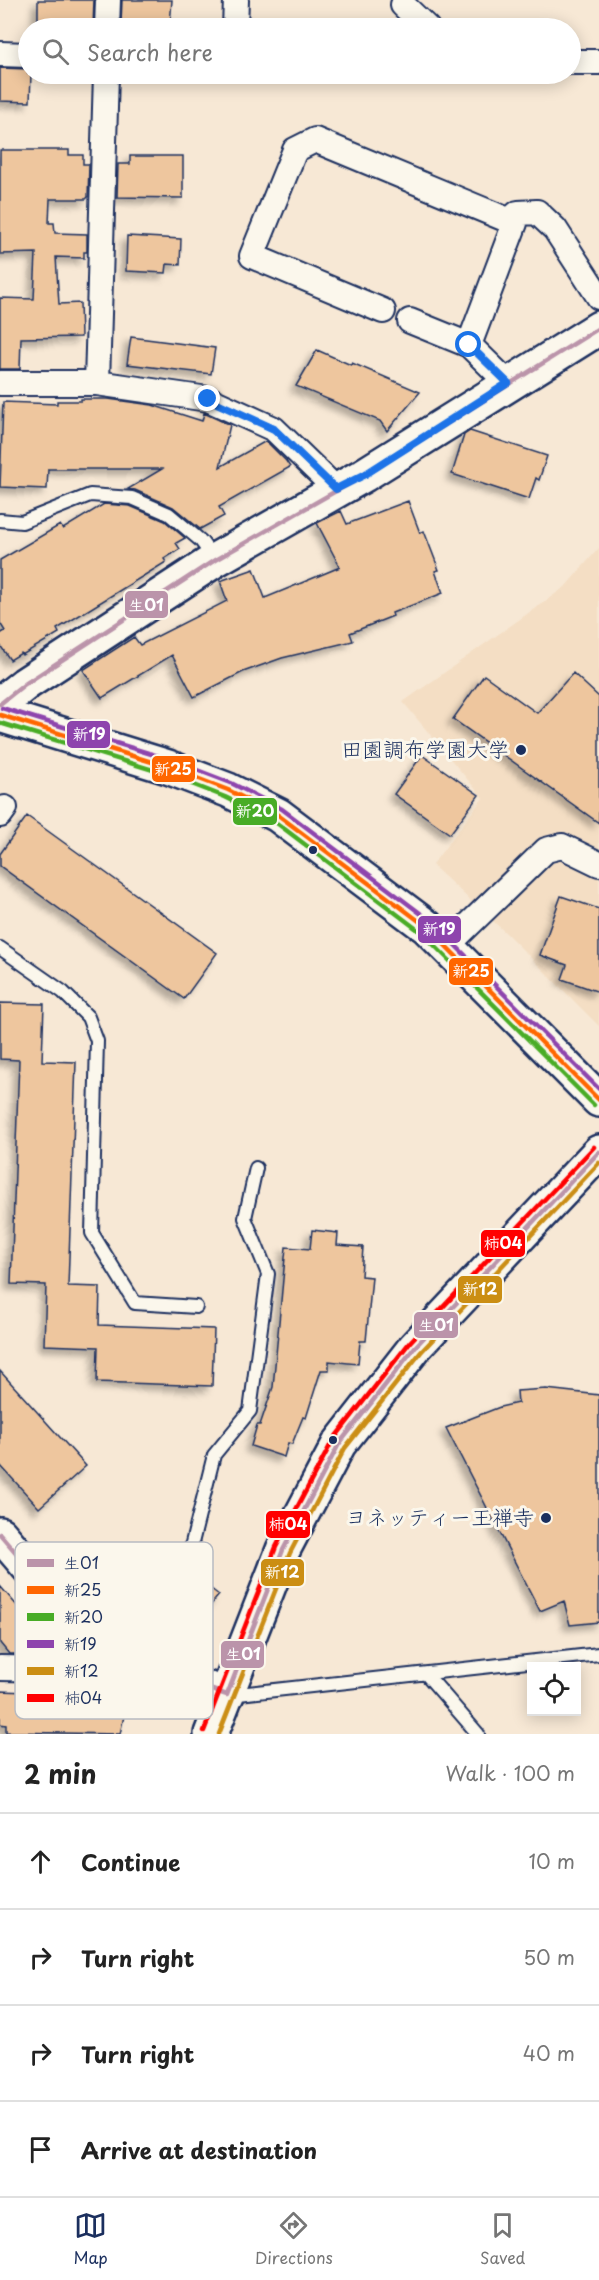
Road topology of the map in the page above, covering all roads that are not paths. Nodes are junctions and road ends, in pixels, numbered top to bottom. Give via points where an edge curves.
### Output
1 (108, 0) edge
2 (236, 0) edge
3 (403, 5) dead end
4 (107, 18) edge
5 (235, 18) edge
6 (417, 18) edge
7 (0, 54) edge
8 (18, 55) edge
9 (581, 62) edge
10 (599, 62) edge
11 (106, 84) edge
12 (509, 221) junction
13 (599, 297) edge
14 (383, 311) dead end
15 (410, 321) dead end
16 (599, 328) edge
17 (469, 345) junction
18 (0, 383) edge
19 (97, 383) junction
20 (508, 383) junction
21 (336, 489) junction
22 (0, 520) edge
23 (215, 560) junction
24 (0, 704) edge
25 (0, 715) edge
26 (599, 864) edge
27 (447, 946) junction
28 (0, 948) edge
29 (599, 1100) edge
30 (599, 1152) edge
31 (256, 1168) dead end
32 (196, 1307) dead end
33 (0, 1534) edge
34 (192, 1542) edge
35 (15, 1552) edge
36 (599, 1654) edge
37 (0, 1668) edge
38 (15, 1668) edge
39 (427, 1675) junction
40 (213, 1690) edge
41 (227, 1695) junction
42 (211, 1734) edge
43 (478, 1734) edge

1 - 4 street
2 - 5 street
3 - 6 street
7 - 8 street
9 - 10 street
11 - 19 street
12 - 13 street via 518,213 537,212 555,229
12 - 14 street via 391,161 315,140 295,150 252,256
12 - 17 street via 515,223
15 - 17 street
16 - 20 street
17 - 20 street
18 - 19 street
19 - 21 street via 208,399 274,429
20 - 21 street
21 - 23 street
22 - 23 lane via 22,522 90,495 132,498 170,514 201,541
23 - 24 street
25 - 27 street via 168,767 260,805 291,824
26 - 27 street via 562,846 546,850
27 - 29 street
28 - 32 lane via 63,992 88,1017 97,1041 92,1233 135,1303
30 - 41 street via 415,1347 339,1444 283,1550
31 - 34 lane via 245,1218 268,1274 250,1411 214,1455
33 - 35 street
36 - 39 lane
37 - 38 street
39 - 41 lane
39 - 43 lane
40 - 41 street
41 - 42 street

